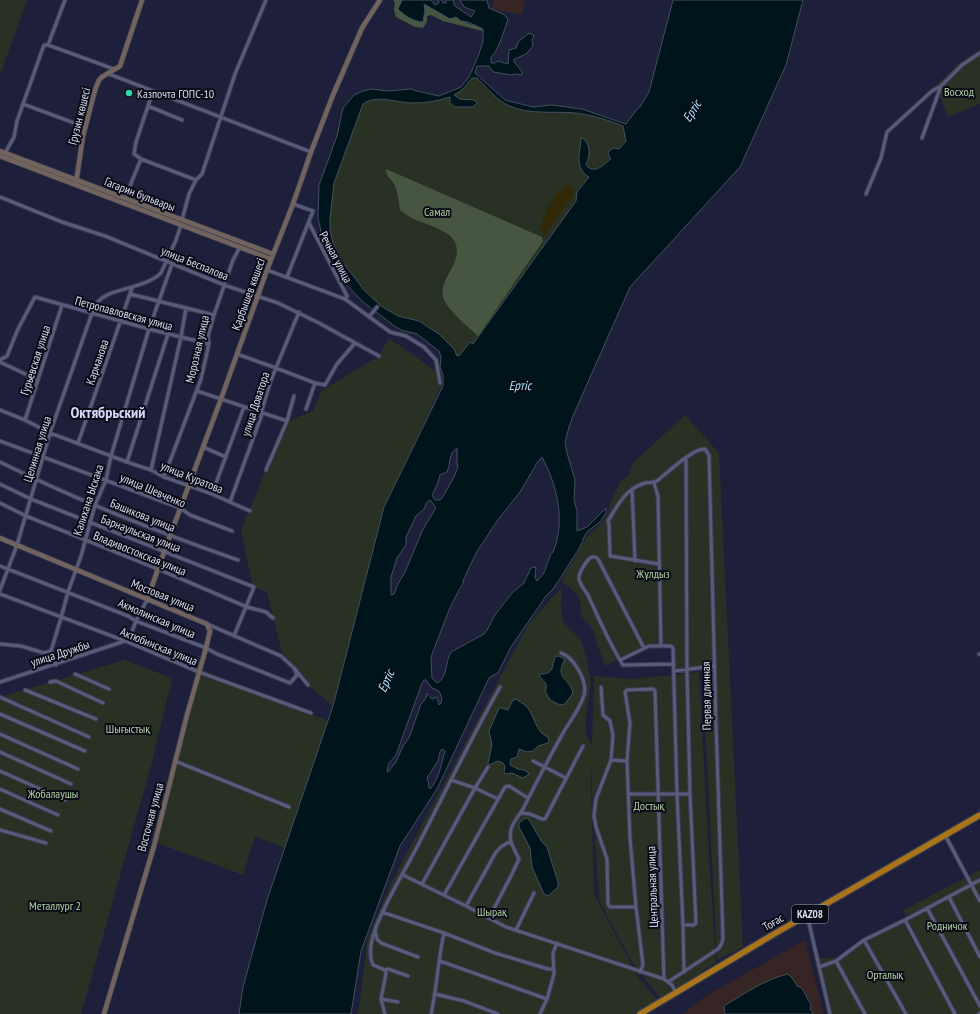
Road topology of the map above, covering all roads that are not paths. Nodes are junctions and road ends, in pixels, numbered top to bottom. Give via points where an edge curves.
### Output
1 (65, 0) edge
2 (142, 0) edge
3 (266, 0) edge
4 (380, 0) edge
5 (48, 45) junction
6 (980, 53) edge
7 (115, 70) junction
8 (109, 74) junction
9 (941, 86) junction
10 (153, 91) junction
11 (23, 104) junction
12 (148, 106) junction
13 (220, 118) junction
14 (182, 120) dead end
15 (85, 127) junction
16 (922, 138) dead end
17 (311, 152) junction
18 (2, 153) edge
19 (141, 159) junction
20 (78, 167) junction
21 (70, 178) junction
22 (196, 180) junction
23 (76, 182) junction
24 (866, 194) dead end
25 (0, 197) edge
26 (125, 198) junction
27 (293, 204) junction
28 (181, 222) junction
29 (308, 222) junction
30 (240, 247) junction
31 (272, 257) junction
32 (166, 261) junction
33 (172, 264) junction
34 (267, 270) junction
35 (287, 278) junction
36 (224, 285) junction
37 (132, 288) junction
38 (130, 294) junction
39 (258, 296) junction
40 (345, 299) junction
41 (159, 301) junction
42 (62, 305) junction
43 (377, 307) dead end
44 (186, 308) junction
45 (299, 312) junction
46 (92, 313) junction
47 (214, 315) junction
48 (369, 317) junction
49 (121, 321) junction
50 (149, 329) junction
51 (168, 334) junction
52 (181, 337) junction
53 (209, 344) junction
54 (355, 344) junction
55 (237, 354) junction
56 (379, 356) dead end
57 (0, 361) edge
58 (276, 368) junction
59 (38, 380) junction
60 (314, 383) junction
61 (440, 383) dead end
62 (197, 391) junction
63 (294, 396) dead end
64 (221, 399) junction
65 (244, 407) junction
66 (306, 409) dead end
67 (0, 410) edge
68 (260, 413) junction
69 (25, 420) junction
70 (287, 422) junction
71 (50, 432) junction
72 (0, 441) edge
73 (78, 443) junction
74 (203, 447) junction
75 (111, 456) junction
76 (226, 457) junction
77 (42, 458) junction
78 (686, 458) junction
79 (0, 462) edge
80 (127, 462) junction
81 (151, 470) junction
82 (266, 470) dead end
83 (164, 477) junction
84 (36, 480) junction
85 (106, 480) junction
86 (654, 483) junction
87 (0, 484) edge
88 (188, 486) junction
89 (632, 489) junction
90 (212, 494) junction
91 (31, 499) junction
92 (230, 502) junction
93 (0, 503) edge
94 (95, 505) junction
95 (180, 508) junction
96 (250, 511) dead end
97 (26, 516) junction
98 (90, 523) junction
99 (232, 531) dead end
100 (171, 535) junction
101 (0, 538) edge
102 (84, 540) junction
103 (16, 545) junction
104 (164, 552) junction
105 (238, 560) dead end
106 (635, 561) junction
107 (659, 564) junction
108 (0, 566) edge
109 (158, 568) junction
110 (8, 569) junction
111 (76, 570) junction
112 (0, 590) edge
113 (68, 592) junction
114 (0, 594) edge
115 (147, 600) junction
116 (246, 607) junction
117 (62, 618) junction
118 (273, 618) dead end
119 (136, 621) junction
120 (207, 624) junction
121 (234, 636) junction
122 (127, 642) junction
123 (0, 644) edge
124 (661, 646) junction
125 (206, 648) junction
126 (644, 648) junction
127 (51, 651) junction
128 (561, 653) dead end
129 (620, 660) junction
130 (56, 664) junction
131 (674, 664) junction
132 (714, 666) junction
133 (294, 668) junction
134 (687, 670) junction
135 (674, 671) junction
136 (199, 672) junction
137 (76, 674) dead end
138 (0, 682) edge
139 (50, 682) dead end
140 (308, 685) dead end
141 (500, 687) dead end
142 (601, 687) dead end
143 (110, 689) dead end
144 (25, 690) dead end
145 (0, 697) edge
146 (103, 703) dead end
147 (0, 714) edge
148 (311, 714) dead end
149 (96, 720) dead end
150 (0, 734) edge
151 (89, 737) dead end
152 (583, 746) dead end
153 (84, 751) dead end
154 (0, 752) edge
155 (611, 760) junction
156 (175, 761) junction
157 (533, 761) dead end
158 (627, 761) junction
159 (488, 767) dead end
160 (544, 767) junction
161 (78, 769) dead end
162 (0, 771) edge
163 (566, 778) junction
164 (451, 780) junction
165 (71, 784) dead end
166 (475, 788) junction
167 (0, 789) edge
168 (628, 794) junction
169 (658, 794) junction
170 (677, 794) junction
171 (690, 794) junction
172 (528, 798) junction
173 (498, 799) junction
174 (65, 800) dead end
175 (289, 807) dead end
176 (0, 809) edge
177 (520, 813) junction
178 (58, 815) dead end
179 (980, 815) edge
180 (0, 830) edge
181 (51, 831) dead end
182 (945, 835) junction
183 (511, 841) junction
184 (46, 843) dead end
185 (402, 875) junction
186 (980, 880) edge
187 (422, 884) junction
188 (971, 884) junction
189 (534, 893) dead end
190 (444, 895) junction
191 (949, 897) junction
192 (980, 901) edge
193 (466, 906) junction
194 (636, 907) junction
195 (927, 908) junction
196 (382, 912) junction
197 (489, 918) junction
198 (798, 920) junction
199 (905, 920) junction
200 (683, 925) junction
201 (375, 930) junction
202 (516, 930) junction
203 (444, 933) junction
204 (864, 940) junction
205 (557, 944) junction
206 (418, 957) dead end
207 (980, 957) edge
208 (440, 961) junction
209 (836, 961) junction
210 (819, 967) junction
211 (554, 969) junction
212 (385, 970) junction
213 (640, 972) junction
214 (684, 972) junction
215 (408, 976) dead end
216 (664, 979) junction
217 (668, 982) junction
218 (676, 993) junction
219 (435, 994) junction
220 (381, 999) junction
221 (546, 999) junction
222 (398, 1002) dead end
223 (980, 1006) edge
224 (104, 1014) edge
225 (385, 1014) edge
226 (431, 1014) edge
227 (498, 1014) edge
228 (540, 1014) edge
229 (640, 1014) edge
230 (830, 1014) edge
231 (865, 1014) edge
232 (906, 1014) edge
233 (954, 1014) edge

1 - 5 street
2 - 7 main road, Грузин көшесі via 120,66
3 - 13 street via 235,74
4 - 17 main road, Қарбышев көшесі via 362,28
5 - 7 street
5 - 11 street via 44,45
6 - 9 street
7 - 8 main road, Грузин көшесі
8 - 10 street
8 - 15 main road, Грузин көшесі via 99,80
9 - 16 street
9 - 24 street via 932,91 887,132 881,158
10 - 12 street
10 - 13 street
11 - 15 street
11 - 18 street via 14,137
12 - 14 street
12 - 19 street via 134,154
13 - 17 street
13 - 22 street via 202,174
15 - 20 main road, Грузин көшесі
17 - 27 main road, Қарбышев көшесі
18 - 21 main road, Гагарин бульвары
18 - 23 main road, Гагарин бульвары
19 - 22 street
19 - 26 street
20 - 21 main road
20 - 23 main road, Грузин көшесі
21 - 23 main road, Гагарин бульвары
22 - 28 street
23 - 26 main road, Гагарин бульвары
23 - 28 main road, Гагарин бульвары
25 - 32 street, улица Беспалова
26 - 28 main road, Гагарин бульвары
27 - 29 street, Речная улица via 313,211
27 - 31 main road, Қарбышев көшесі
28 - 30 main road, Гагарин бульвары
28 - 31 main road, Гагарин бульвары
28 - 32 street, Целинная улица
29 - 35 street, Речная улица
29 - 40 street, Речная улица via 347,296
30 - 31 main road, Гагарин бульвары
30 - 36 street, Морозная улица
31 - 34 main road, Қарбышев көшесі
32 - 33 street, улица Беспалова
32 - 37 street, Целинная улица via 157,277
33 - 36 street, улица Беспалова
33 - 41 street, Калихана Ыскака
34 - 35 street
34 - 39 main road, Қарбышев көшесі
35 - 40 street
36 - 39 street, улица Беспалова
36 - 47 street, Морозная улица
37 - 38 street, Карманова
37 - 46 street, Целинная улица via 106,295 98,302
38 - 41 street
38 - 49 street, Карманова
39 - 45 street, улица Беспалова
39 - 55 main road, Қарбышев көшесі
40 - 48 street
41 - 44 street
41 - 50 street, Калихана Ыскака
42 - 46 street, Петропавловская улица
42 - 57 street, Петропавловская улица via 36,297 18,329 7,356
42 - 59 street, Гурьевская улица
43 - 48 street
44 - 47 street
44 - 52 street
45 - 54 street, улица Беспалова
45 - 58 street, улица Доватора
46 - 49 street, Петропавловская улица
46 - 71 street, Целинная улица
47 - 53 street, Морозная улица via 208,336
48 - 61 street via 390,332 406,336 424,347 436,360
49 - 50 street, Петропавловская улица
49 - 73 street, Карманова
50 - 51 street, Петропавловская улица
50 - 75 street, Калихана Ыскака
51 - 52 street, Петропавловская улица
51 - 80 street
52 - 53 street, Петропавловская улица
52 - 81 street
53 - 62 street, Морозная улица
54 - 56 street, улица Беспалова
54 - 60 street via 337,364 325,385
55 - 58 street
55 - 64 main road, Қарбышев көшесі
57 - 59 street
58 - 60 street
58 - 68 street, улица Доватора
59 - 69 street, Гурьевская улица
60 - 66 street
62 - 64 street
62 - 83 street, Морозная улица
63 - 70 street
64 - 65 street
64 - 74 main road, Қарбышев көшесі
65 - 68 street
65 - 76 street
67 - 69 street, улица Куратова
68 - 70 street
68 - 92 street, улица Доватора via 262,414
69 - 71 street, улица Куратова
70 - 82 street
71 - 73 street, улица Куратова
71 - 77 street, Целинная улица
72 - 77 street, улица Шевченко
73 - 75 street, улица Куратова
74 - 76 street
74 - 88 main road, Қарбышев көшесі
75 - 80 street, улица Куратова
75 - 85 street, Калихана Ыскака
76 - 90 street
77 - 84 street, Целинная улица
77 - 85 street, улица Шевченко
78 - 86 street
78 - 132 street, Первая длинная via 700,450 705,450 709,455
78 - 134 street
79 - 84 street, Башикова улица
80 - 81 street, улица Куратова
81 - 83 street, улица Куратова
83 - 88 street, улица Куратова
84 - 91 street, Целинная улица
84 - 94 street, Башикова улица
85 - 94 street, Калихана Ыскака
85 - 95 street, улица Шевченко
86 - 89 street via 645,483
86 - 107 street via 658,496
87 - 91 street, Барнаульская улица
88 - 90 street, улица Куратова
88 - 95 main road, Қарбышев көшесі
89 - 106 street
89 - 106 street via 626,493 608,521 610,556
90 - 92 street, улица Куратова
91 - 97 street, Целинная улица
91 - 98 street, Барнаульская улица
92 - 96 street, улица Куратова
93 - 97 street, Владивостокская улица
94 - 98 street, Калихана Ыскака
94 - 100 street, Башикова улица
95 - 99 street, улица Шевченко via 190,515
95 - 100 main road, Қарбышев көшесі
97 - 102 street, Владивостокская улица
97 - 103 street, Целинная улица
98 - 102 street, Калихана Ыскака
98 - 104 street, Барнаульская улица
100 - 104 main road, Қарбышев көшесі
100 - 105 street, Башикова улица
101 - 103 main road, Мостовая улица
102 - 109 street, Владивостокская улица
102 - 111 street, Калихана Ыскака
103 - 110 street, Целинная улица
103 - 111 main road, Мостовая улица
104 - 109 main road, Қарбышев көшесі
104 - 116 street, Барнаульская улица via 254,588
106 - 107 street
107 - 124 street
108 - 110 street, Акмолинская улица
109 - 115 main road, Қарбышев көшесі
109 - 116 street, Владивостокская улица
110 - 112 street, Целинная улица
110 - 113 street, Акмолинская улица
111 - 113 street, Калихана Ыскака
111 - 115 main road, Мостовая улица
113 - 117 street, Калихана Ыскака
113 - 119 street, Акмолинская улица
114 - 117 street, Актюбинская улица
115 - 119 street
115 - 120 main road, Мостовая улица
116 - 118 street, Владивостокская улица via 266,612
116 - 121 street
117 - 122 street, Актюбинская улица
117 - 127 street, Калихана Ыскака
119 - 122 street
119 - 125 street, Акмолинская улица
120 - 121 street, Мостовая улица
120 - 125 main road, Восточная улица via 210,631
121 - 133 street, Мостовая улица via 281,656
122 - 130 street, улица Дружбы
122 - 136 street, Актюбинская улица
123 - 127 street
124 - 126 street
124 - 131 street via 674,648
125 - 133 street, Акмолинская улица via 290,683 296,675
125 - 136 main road, Восточная улица
126 - 129 street
126 - 129 street via 598,559 592,557 578,577
127 - 130 street
128 - 160 street via 567,655 579,670 584,680 584,694
129 - 131 street via 623,665
130 - 138 street, улица Дружбы
131 - 135 street
132 - 134 street
132 - 214 street, Первая длинная via 723,939 718,949
133 - 140 street, Мостовая улица
134 - 135 street
134 - 171 street
135 - 170 street
136 - 148 street, Актюбинская улица
136 - 156 main road, Восточная улица
137 - 143 street
139 - 146 street via 56,682
141 - 164 street
142 - 155 street via 603,715 610,721 613,735
144 - 149 street
145 - 151 street
147 - 153 street
150 - 161 street
152 - 163 street
154 - 165 street
155 - 158 street
155 - 194 street via 596,799 594,816 607,859 608,904
156 - 175 street
156 - 224 main road, Восточная улица via 154,846
157 - 160 street
158 - 168 street
158 - 169 street, Центральная улица via 630,723 626,692 653,689
159 - 166 street
160 - 163 street
160 - 172 street
162 - 174 street
163 - 177 street via 545,819
164 - 166 street
164 - 185 street
166 - 173 street
166 - 187 street
167 - 178 street
168 - 169 street
168 - 194 street
169 - 170 street
169 - 216 street, Центральная улица
170 - 171 street
170 - 200 street
171 - 200 street via 696,923
172 - 173 street via 507,786
172 - 177 street
173 - 190 street
176 - 181 street
177 - 183 street via 510,832
179 - 182 highway, Тоғас / KAZ08
180 - 184 street
182 - 188 street
182 - 198 highway, Тоғас / KAZ08
183 - 193 street via 496,852
183 - 197 street via 519,859
185 - 187 street
185 - 196 street
186 - 188 street
187 - 190 street
188 - 191 street
188 - 192 street
189 - 202 street
190 - 193 street
191 - 195 street
191 - 207 street
193 - 197 street
194 - 213 street via 643,965
195 - 199 street
195 - 223 street
196 - 201 street
196 - 203 street
197 - 202 street
198 - 210 street via 806,920 809,923
198 - 218 highway, Тоғас / KAZ08
199 - 204 street
199 - 233 street
200 - 214 street
201 - 206 street via 381,943
201 - 212 street via 370,948 371,962
202 - 205 street
203 - 208 street
203 - 211 street via 496,953
204 - 209 street
204 - 232 street
205 - 211 street via 553,953
205 - 213 street
208 - 219 street
208 - 221 street
209 - 210 street
209 - 231 street
210 - 230 street
211 - 221 street
212 - 215 street
212 - 220 street
213 - 216 street
214 - 217 street
216 - 217 street
217 - 218 street
218 - 229 highway, Тоғас / KAZ08
219 - 226 street
219 - 227 street via 464,1001
220 - 222 street
220 - 225 street
221 - 228 street

